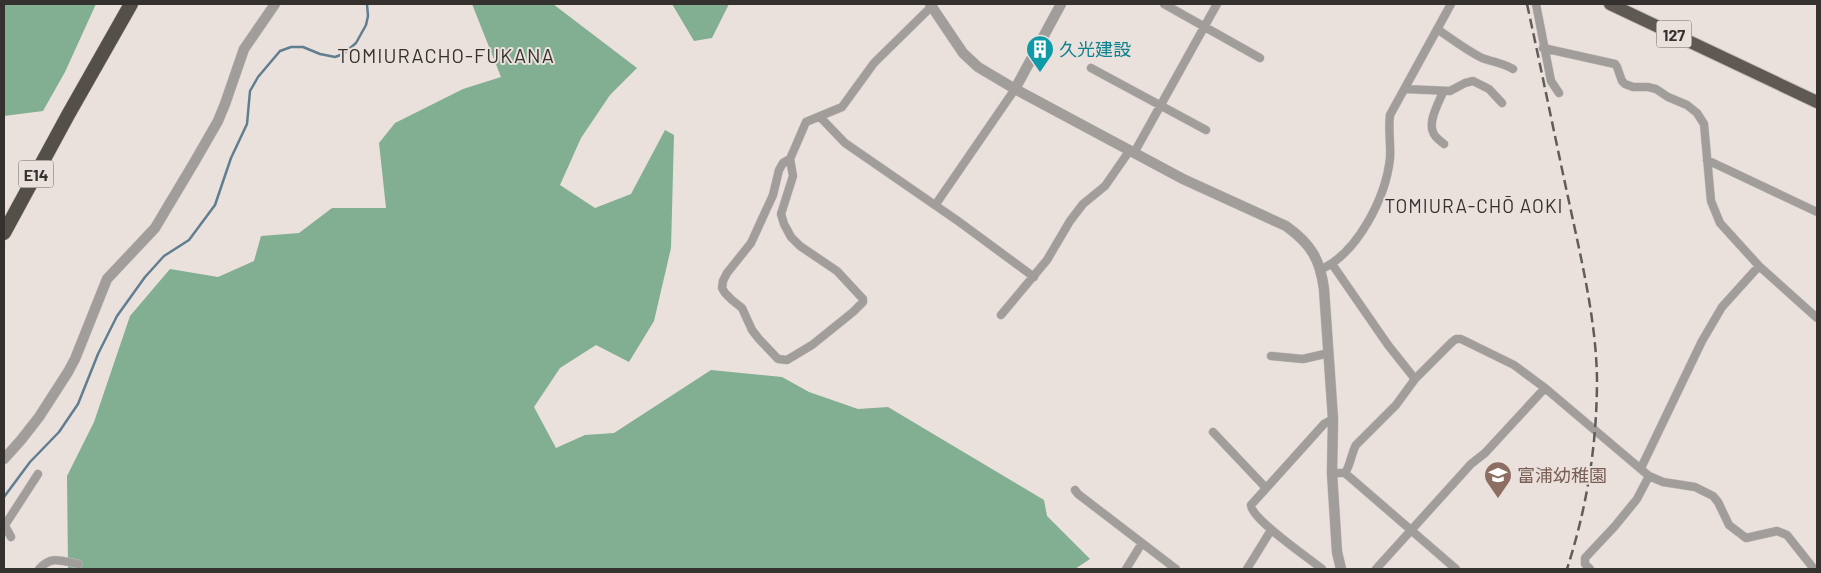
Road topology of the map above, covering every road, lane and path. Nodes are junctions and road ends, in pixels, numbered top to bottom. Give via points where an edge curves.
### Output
1 (132, 4) edge
2 (275, 4) edge
3 (1061, 4) edge
4 (1164, 4) edge
5 (1182, 4) edge
6 (1217, 4) edge
7 (1451, 4) edge
8 (1536, 4) edge
9 (1610, 4) edge
10 (931, 5) edge
11 (1178, 12) junction
12 (1205, 26) junction
13 (1438, 29) junction
14 (1543, 48) junction
15 (1260, 58) dead end
16 (1091, 68) dead end
17 (1513, 69) dead end
18 (1015, 89) junction
19 (1405, 89) junction
20 (1443, 92) junction
21 (1559, 93) dead end
22 (1817, 102) edge
23 (1502, 103) dead end
24 (1160, 106) junction
25 (820, 117) junction
26 (1206, 130) dead end
27 (1444, 144) dead end
28 (1132, 151) junction
29 (790, 159) junction
30 (1707, 160) junction
31 (938, 201) dead end
32 (1817, 212) edge
33 (4, 233) edge
34 (1332, 264) junction
35 (1759, 266) junction
36 (1322, 269) junction
37 (1034, 277) junction
38 (1001, 315) dead end
39 (1817, 318) edge
40 (1329, 353) junction
41 (1271, 356) dead end
42 (1415, 380) junction
43 (1545, 388) junction
44 (1333, 419) junction
45 (1213, 432) dead end
46 (4, 459) edge
47 (1641, 468) junction
48 (1345, 473) junction
49 (38, 474) dead end
50 (1332, 474) junction
51 (1649, 476) junction
52 (1266, 488) junction
53 (1076, 490) dead end
54 (4, 524) edge
55 (1272, 530) junction
56 (1411, 530) junction
57 (11, 537) dead end
58 (1142, 543) junction
59 (78, 564) dead end
60 (39, 569) edge
61 (1126, 569) edge
62 (1176, 569) edge
63 (1247, 569) edge
64 (1322, 569) edge
65 (1341, 569) edge
66 (1376, 569) edge
67 (1456, 569) edge
68 (1590, 569) edge
69 (1814, 569) edge

1 - 33 highway, E14
2 - 46 street via 244,49 218,121 195,161 155,228 107,279 68,372 39,417
3 - 18 street
4 - 11 street
5 - 11 street
6 - 12 street
7 - 13 street
8 - 14 street
9 - 22 highway, 127
10 - 18 street via 963,52 978,67
10 - 25 street via 874,62 842,107
11 - 12 street
12 - 15 street
12 - 24 street
13 - 17 street via 1460,46
13 - 19 street
14 - 21 street via 1551,81
14 - 30 street via 1615,64 1625,84 1656,89 1687,105 1704,124
16 - 24 street
18 - 28 street
18 - 31 street
19 - 20 street
19 - 34 street via 1390,116 1390,155 1380,198 1367,223
20 - 23 street via 1473,81 1489,89
20 - 27 street via 1432,128 1433,134
24 - 26 street
24 - 28 street
25 - 29 street via 806,122
25 - 37 street via 845,143
28 - 36 street via 1183,179 1286,226 1301,236
28 - 37 street via 1105,186 1083,204
29 - 29 street via 793,176 781,214 784,224 800,246 837,271 863,302 812,345 787,360 778,358 760,339 742,308 722,288 727,273 751,243 773,195 779,170
30 - 32 street
30 - 35 street via 1711,201 1720,224
34 - 36 street
34 - 42 street
35 - 39 street
35 - 47 street via 1722,307 1702,341
36 - 40 street
37 - 38 street
40 - 41 street via 1303,359
40 - 44 street
42 - 43 street via 1456,339 1461,339 1514,366
42 - 48 street via 1396,405 1356,445
43 - 47 street
43 - 56 street
44 - 50 street
44 - 52 street via 1324,424
45 - 52 street
47 - 51 street
48 - 50 street
48 - 56 street
49 - 54 street
50 - 65 street
51 - 68 street via 1637,499 1585,558
51 - 69 street via 1663,482 1695,487 1713,496 1729,526 1746,538 1777,531 1787,536
52 - 55 street via 1251,509
53 - 58 street
54 - 57 street
55 - 63 street
55 - 64 street
56 - 66 street
56 - 67 street
58 - 61 street
58 - 62 street
59 - 60 street via 51,559

